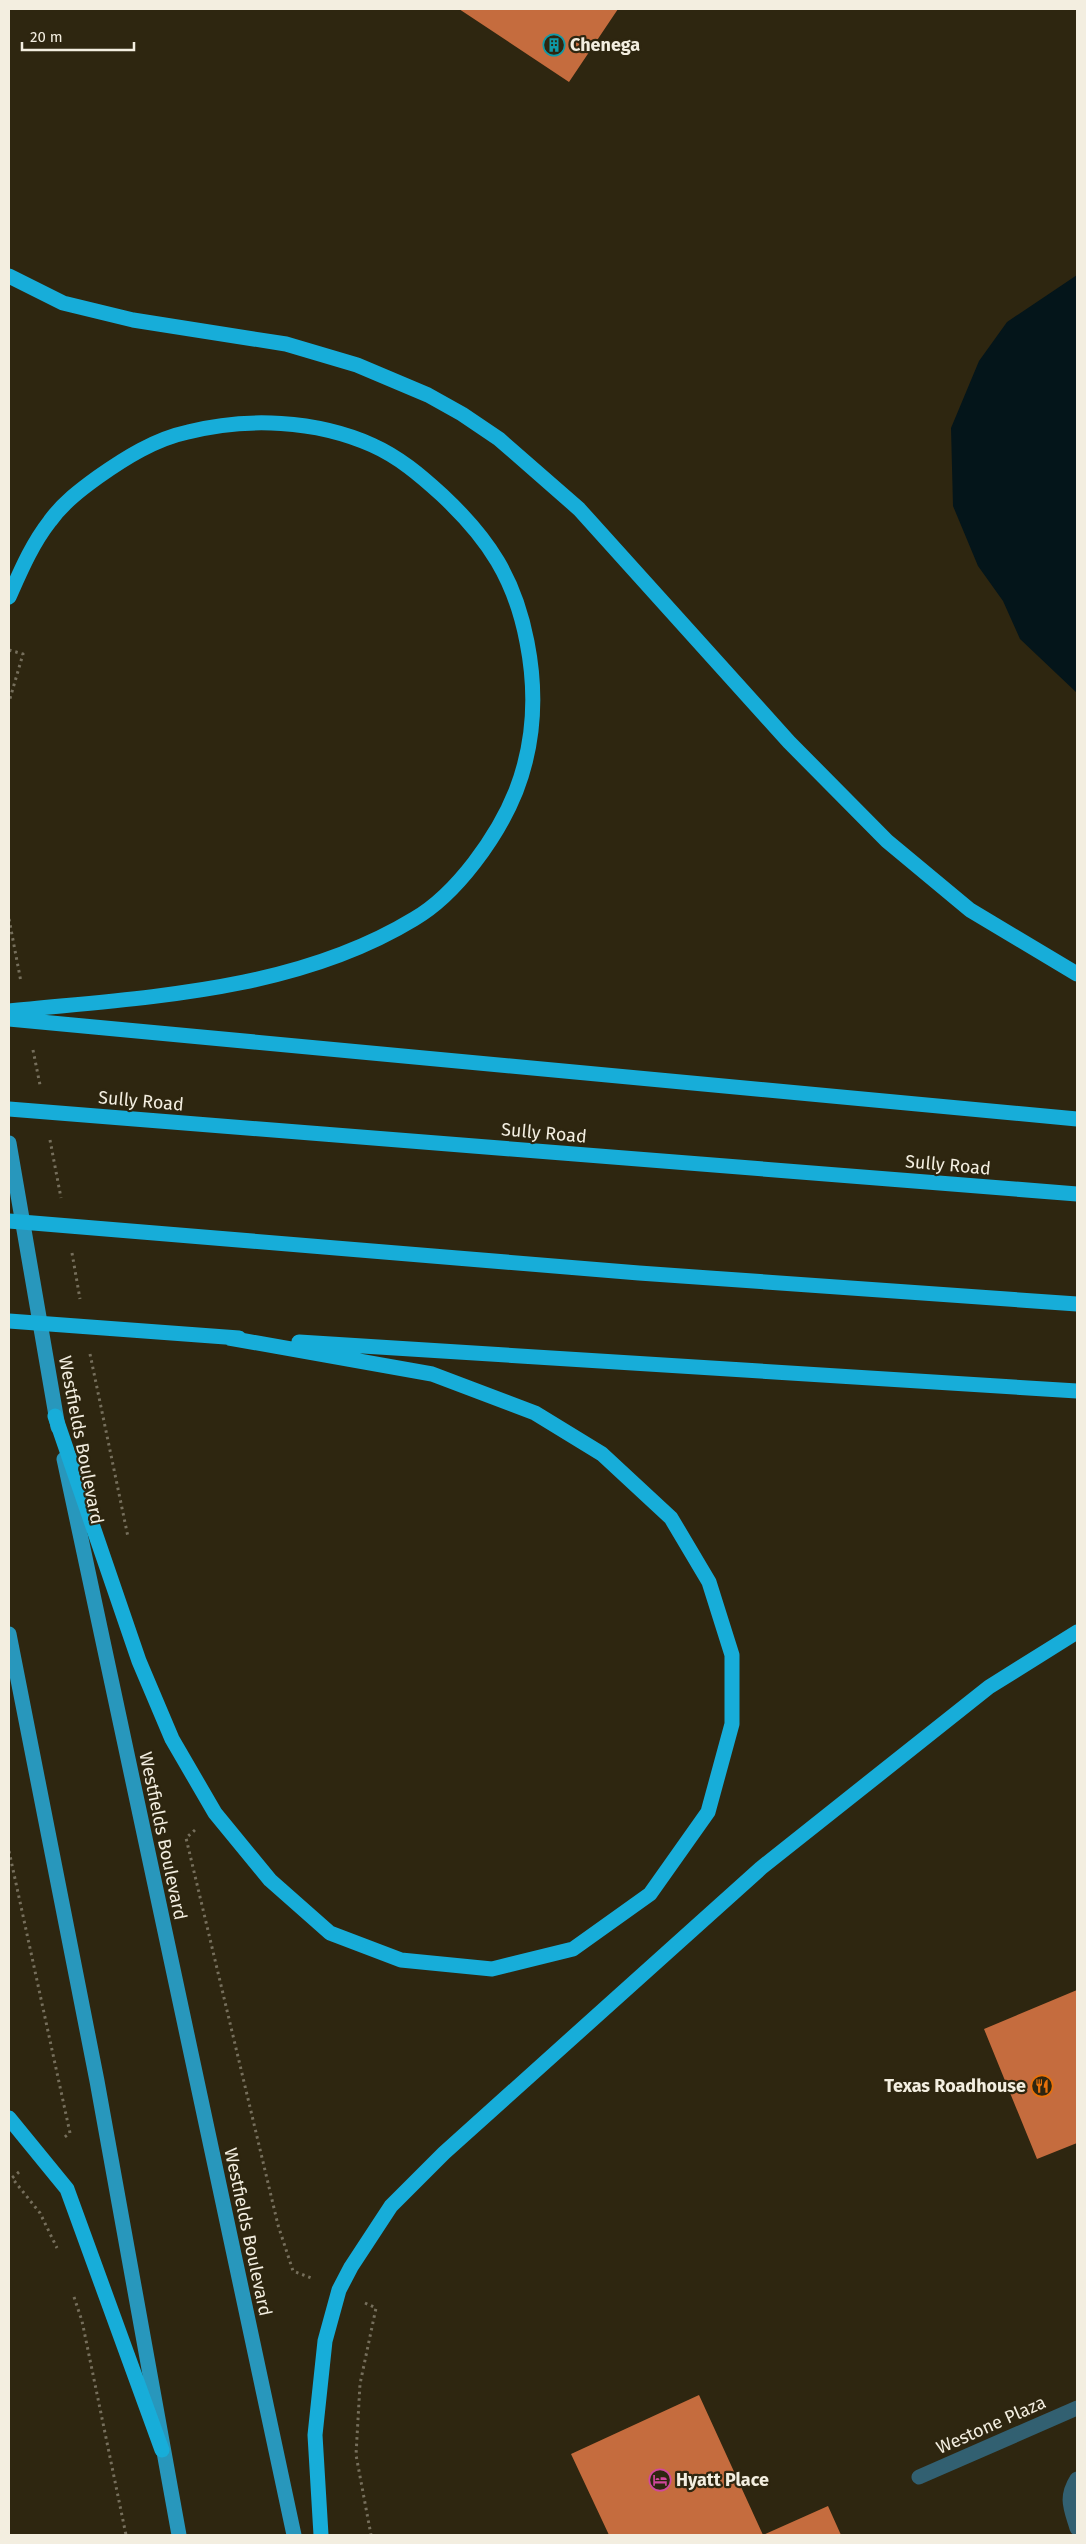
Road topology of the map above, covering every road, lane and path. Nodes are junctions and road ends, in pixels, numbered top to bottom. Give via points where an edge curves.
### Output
1 (9, 276) edge
2 (9, 597) edge
3 (9, 650) edge
4 (9, 702) edge
5 (9, 919) edge
6 (1077, 974) edge
7 (22, 987) dead end
8 (9, 1011) edge
9 (9, 1019) edge
10 (33, 1046) dead end
11 (42, 1095) dead end
12 (9, 1109) edge
13 (1077, 1119) edge
14 (49, 1134) dead end
15 (9, 1143) edge
16 (1077, 1194) edge
17 (62, 1203) dead end
18 (9, 1221) edge
19 (71, 1252) dead end
20 (80, 1300) dead end
21 (1077, 1304) edge
22 (9, 1321) edge
23 (229, 1338) junction
24 (90, 1350) dead end
25 (1077, 1391) edge
26 (55, 1416) junction
27 (129, 1543) dead end
28 (1077, 1632) edge
29 (9, 1634) edge
30 (215, 1813) junction
31 (9, 2118) edge
32 (339, 2290) junction
33 (1077, 2408) edge
34 (162, 2450) junction
35 (919, 2476) dead end
36 (1077, 2479) edge
37 (1077, 2528) edge
38 (179, 2535) edge
39 (294, 2535) edge
40 (320, 2535) edge
41 (371, 2535) edge

1 - 6 highway via 72,305 133,320 286,344 357,365 428,395 462,414 498,439 579,509 789,742 887,841 970,910
2 - 8 highway via 27,555 51,519 77,492 147,447 185,432 220,426 273,423 333,431 373,446 409,465 463,515 492,549 522,614 534,691 524,770 508,811 454,887 418,918 374,940 312,964 238,982 154,996
3 - 4 path via 23,654
5 - 7 path
9 - 13 highway
10 - 11 path
12 - 16 highway, Sully Road
14 - 17 path
15 - 26 main road, Westfields Boulevard
18 - 21 highway via 638,1273
19 - 20 path
22 - 23 highway
23 - 25 highway
23 - 30 highway via 432,1374 535,1413 602,1454 671,1518 710,1582 732,1655 732,1724 708,1812 650,1894 573,1949 492,1969 401,1960 330,1934 270,1880
24 - 27 path
26 - 30 highway via 139,1661 172,1738
26 - 39 main road, Westfields Boulevard
28 - 32 highway via 989,1687 761,1868 444,2152 391,2206
29 - 34 main road via 97,2081
30 - 32 path via 186,1838 278,2225 293,2271
31 - 34 highway via 67,2190
32 - 40 highway via 325,2341 315,2435
32 - 41 path via 376,2308 360,2384 356,2455
33 - 35 lane, Westone Plaza
34 - 38 main road
36 - 37 lane via 1070,2490 1070,2506

